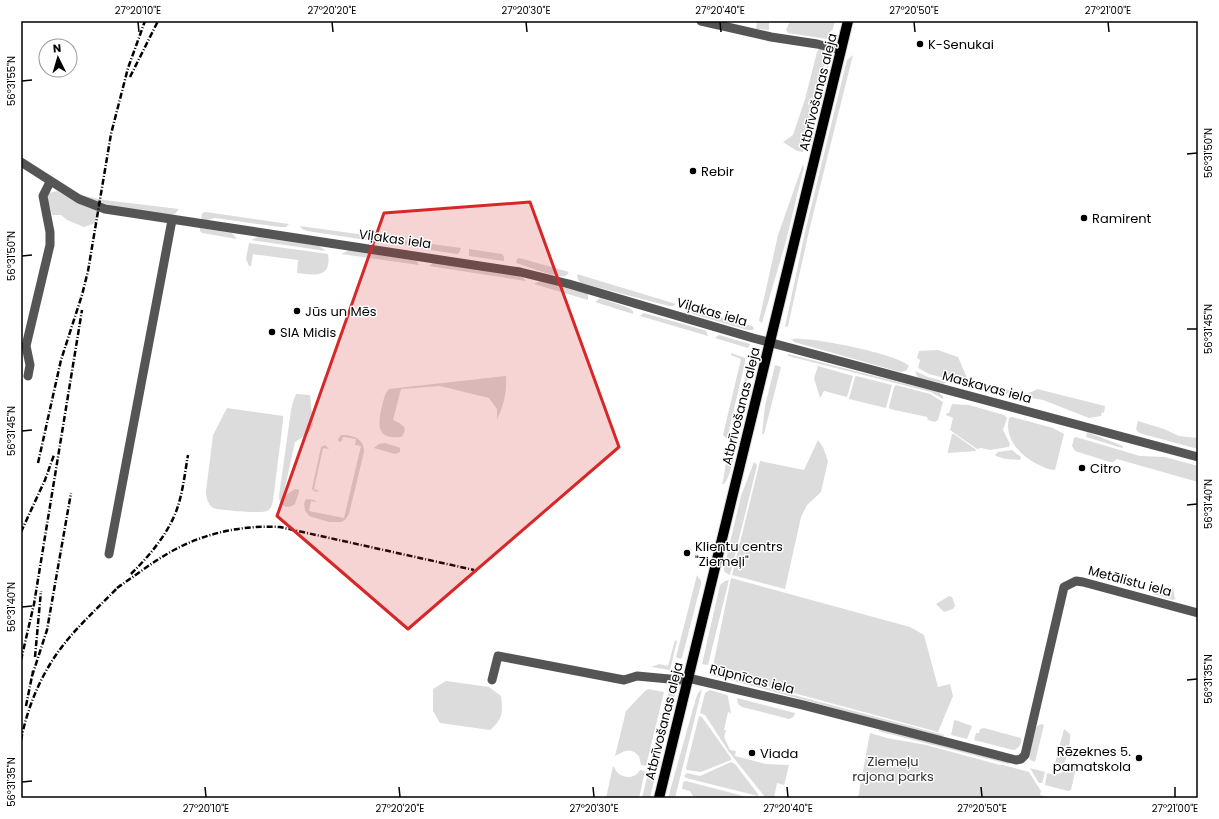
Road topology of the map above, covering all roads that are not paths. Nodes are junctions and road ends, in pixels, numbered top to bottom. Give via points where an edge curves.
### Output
1 (701, 21) edge
2 (848, 21) edge
3 (841, 50) junction
4 (21, 162) edge
5 (50, 182) junction
6 (172, 220) junction
7 (770, 342) junction
8 (24, 345) edge
9 (28, 376) dead end
10 (1198, 457) edge
11 (109, 554) dead end
12 (1198, 613) edge
13 (688, 678) junction
14 (492, 680) dead end
15 (1021, 759) joint
16 (659, 798) edge

1 - 3 street
2 - 3 main road, Atbrīvošanas aleja
3 - 7 main road, Atbrīvošanas aleja
4 - 5 street, Viļakas iela
5 - 6 street, Viļakas iela via 79,199 100,207
5 - 8 street via 43,196 50,245
6 - 7 street, Viļakas iela via 520,272
6 - 11 street
7 - 10 street, Maskavas iela
7 - 13 main road, Atbrīvošanas aleja
8 - 9 street via 30,365
12 - 15 street, Metālistu iela via 1083,582 1076,581 1064,587 1025,755
13 - 14 street, Rūpnīcas iela via 680,680 637,676 624,680 498,656
13 - 15 street, Rūpnīcas iela via 1016,760
13 - 16 main road, Atbrīvošanas aleja

